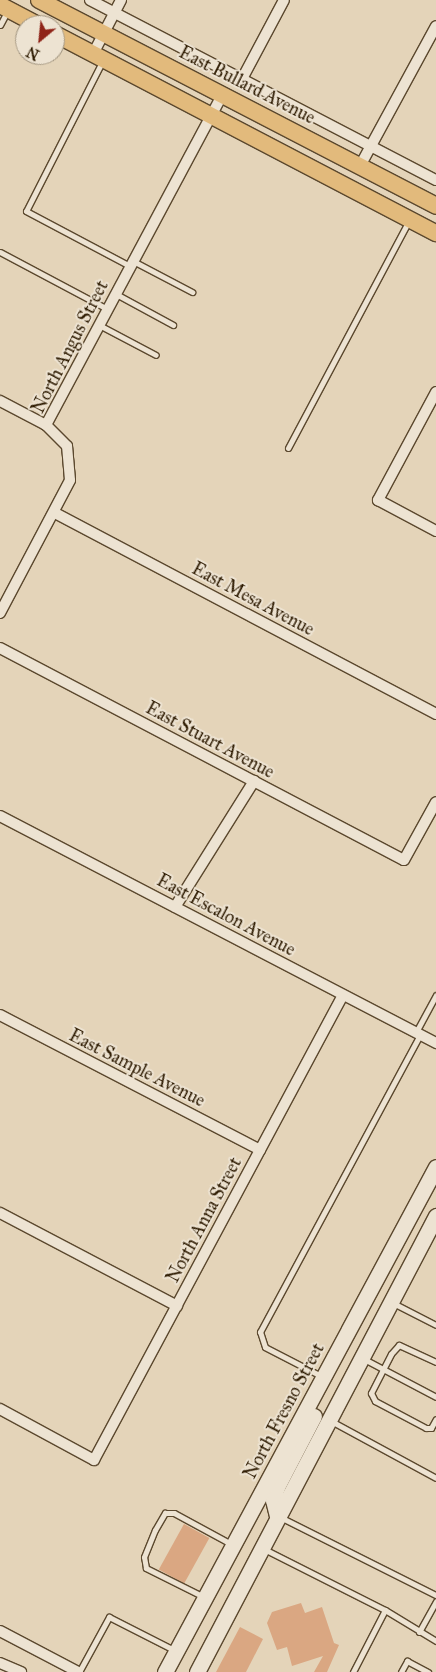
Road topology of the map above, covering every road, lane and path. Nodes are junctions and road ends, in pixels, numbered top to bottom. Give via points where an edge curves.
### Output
1 (39, 0) edge
2 (90, 0) edge
3 (121, 0) edge
4 (284, 0) edge
5 (4, 8) edge
6 (114, 13) junction
7 (18, 15) edge
8 (0, 24) edge
9 (436, 26) edge
10 (104, 34) junction
11 (65, 39) edge
12 (98, 56) junction
13 (242, 79) junction
14 (222, 95) junction
15 (211, 116) junction
16 (371, 146) junction
17 (360, 166) junction
18 (436, 180) edge
19 (436, 206) edge
20 (410, 219) junction
21 (436, 233) edge
22 (0, 252) edge
23 (132, 263) junction
24 (192, 292) dead end
25 (115, 293) junction
26 (107, 308) junction
27 (98, 325) junction
28 (173, 325) dead end
29 (156, 355) dead end
30 (436, 392) edge
31 (0, 401) edge
32 (46, 425) junction
33 (288, 448) dead end
34 (55, 512) junction
35 (436, 531) edge
36 (0, 613) edge
37 (0, 648) edge
38 (436, 714) edge
39 (254, 781) junction
40 (436, 802) edge
41 (0, 816) edge
42 (174, 907) junction
43 (342, 995) junction
44 (436, 995) edge
45 (0, 1015) edge
46 (418, 1034) junction
47 (436, 1044) edge
48 (260, 1150) junction
49 (436, 1167) edge
50 (0, 1213) edge
51 (436, 1216) edge
52 (391, 1301) junction
53 (177, 1306) junction
54 (436, 1325) edge
55 (361, 1357) junction
56 (436, 1362) edge
57 (382, 1369) junction
58 (323, 1377) junction
59 (436, 1398) edge
60 (0, 1409) edge
61 (328, 1419) junction
62 (436, 1420) edge
63 (436, 1478) edge
64 (277, 1516) junction
65 (233, 1545) junction
66 (261, 1547) junction
67 (436, 1595) edge
68 (205, 1597) junction
69 (436, 1601) edge
70 (385, 1610) junction
71 (0, 1631) edge
72 (419, 1632) junction
73 (436, 1641) edge
74 (176, 1651) junction
75 (0, 1664) edge
76 (21, 1672) edge
77 (78, 1672) edge
78 (165, 1672) edge
79 (196, 1672) edge
80 (353, 1672) edge
81 (401, 1672) edge
82 (428, 1672) edge

1 - 10 main road, East Bullard Avenue
2 - 6 street
3 - 6 street
4 - 13 street
5 - 7 main road
5 - 8 lane
6 - 10 street
6 - 13 street
9 - 16 street
10 - 12 street
10 - 14 main road, East Bullard Avenue
11 - 12 main road
12 - 15 main road
12 - 23 lane via 26,211
13 - 16 street
14 - 15 street, North Angus Street
14 - 17 main road, East Bullard Avenue
15 - 20 main road
15 - 23 street, North Angus Street
16 - 17 street
16 - 18 street
17 - 19 main road, East Bullard Avenue
20 - 21 main road
20 - 33 lane
22 - 26 lane
23 - 24 lane
23 - 25 street, North Angus Street
25 - 26 street, North Angus Street
25 - 28 lane
26 - 27 street, North Angus Street
27 - 29 lane
27 - 32 street, North Angus Street
30 - 35 street via 378,500
31 - 32 street
32 - 34 street, North Angus Street via 67,446 72,469
34 - 36 street, North Angus Street
34 - 38 street, East Mesa Avenue
37 - 39 street, East Stuart Avenue
39 - 40 street, East Stuart Avenue via 404,860
39 - 42 street
41 - 42 street, East Escalon Avenue
42 - 43 street, East Escalon Avenue
43 - 46 street, East Escalon Avenue
43 - 48 street, North Anna Street
44 - 46 lane
45 - 48 street, East Sample Avenue
46 - 47 street, East Escalon Avenue
46 - 58 lane via 260,1332 264,1347
48 - 53 street, North Anna Street
49 - 58 main road, North Fresno Street
50 - 53 street
51 - 52 main road
52 - 54 lane
52 - 55 main road
53 - 60 street, North Anna Street via 94,1460
55 - 57 lane
55 - 61 main road
56 - 57 lane via 403,1345 393,1350
57 - 59 lane
57 - 62 lane via 372,1389 375,1401 426,1428 431,1428
58 - 64 main road via 324,1392 316,1413 277,1487 273,1500
58 - 65 main road, North Fresno Street
61 - 63 lane
61 - 64 main road
64 - 66 main road
64 - 67 lane
65 - 68 main road, North Fresno Street
65 - 68 lane via 174,1513 165,1513 160,1521 144,1557 146,1568
66 - 70 lane
66 - 79 main road
68 - 74 main road, North Fresno Street
69 - 72 lane
70 - 72 lane
70 - 80 lane
71 - 77 street
72 - 73 lane
74 - 77 lane via 109,1617
74 - 78 main road, North Fresno Street
75 - 76 street
81 - 82 lane via 407,1661

